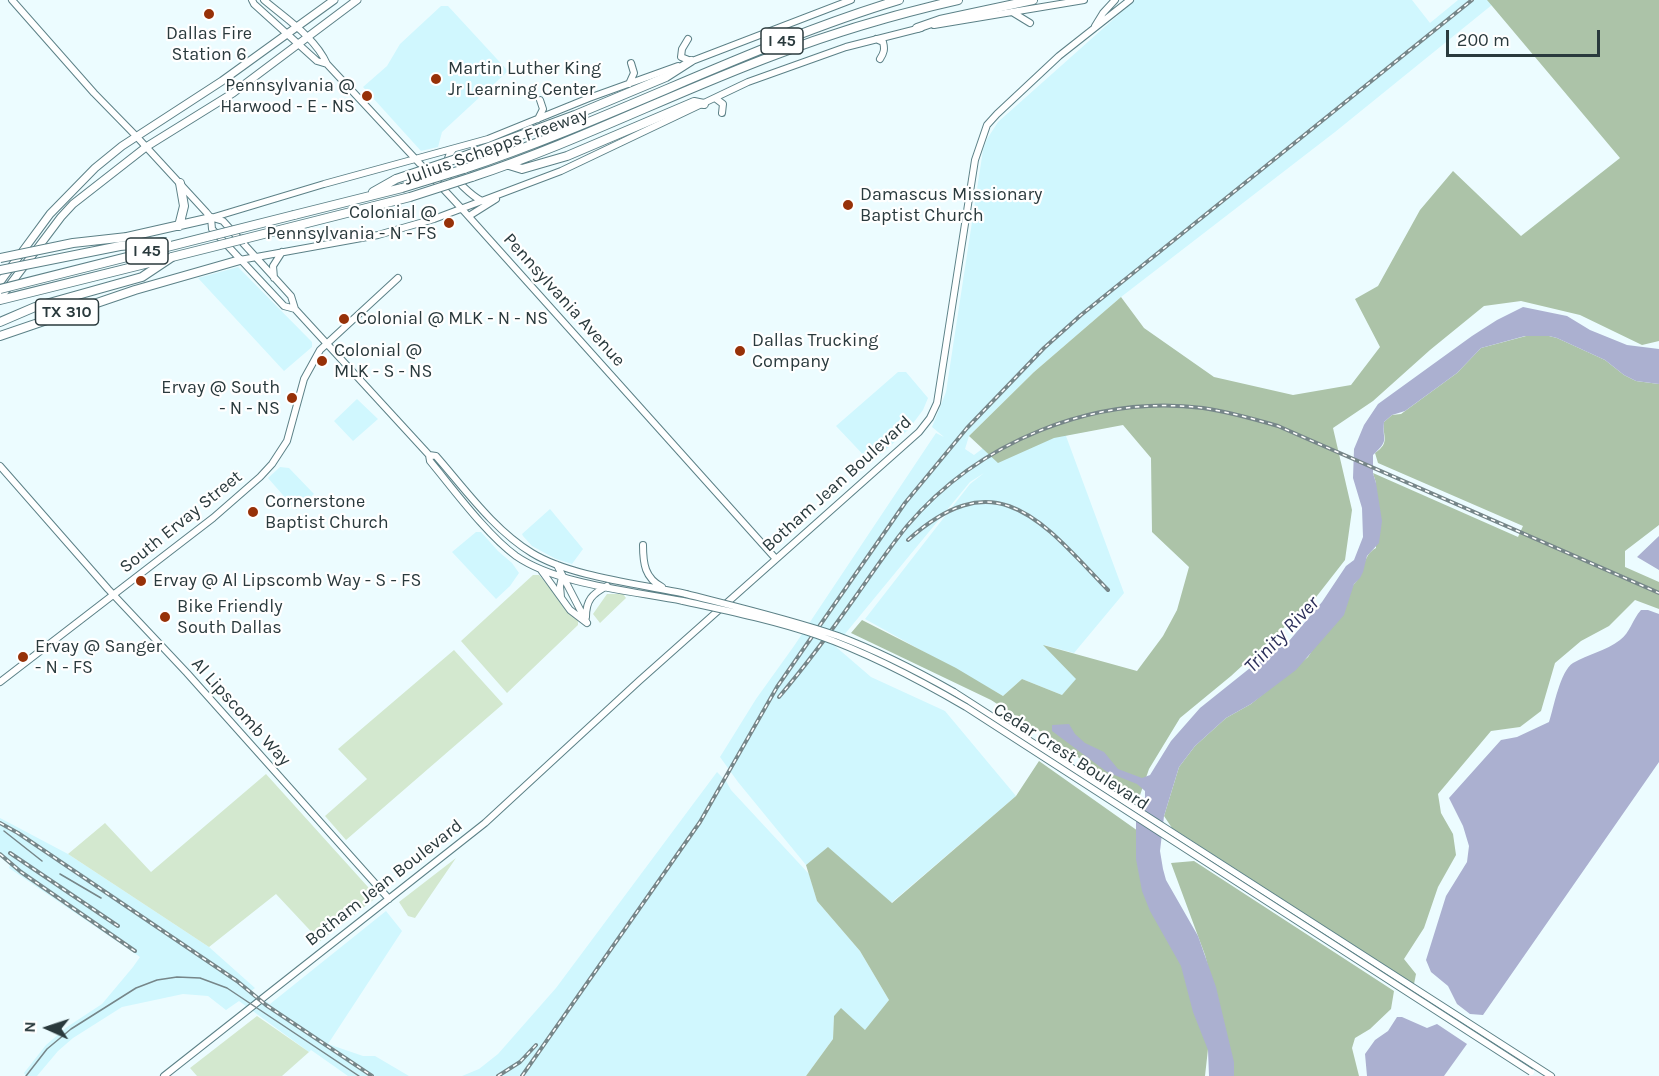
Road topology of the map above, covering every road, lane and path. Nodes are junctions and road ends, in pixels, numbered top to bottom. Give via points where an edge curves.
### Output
1 (12, 0) edge
2 (252, 0) edge
3 (264, 0) edge
4 (334, 0) edge
5 (357, 0) edge
6 (851, 0) edge
7 (899, 0) edge
8 (958, 0) edge
9 (1033, 0) edge
10 (1084, 0) edge
11 (1115, 0) edge
12 (1130, 0) edge
13 (836, 3) edge
14 (1028, 10) junction
15 (1011, 12) junction
16 (1095, 27) junction
17 (296, 28) junction
18 (917, 28) junction
19 (287, 34) junction
20 (307, 37) junction
21 (688, 39) dead end
22 (876, 39) junction
23 (297, 44) junction
24 (880, 59) dead end
25 (691, 61) junction
26 (631, 63) dead end
27 (327, 64) junction
28 (629, 84) junction
29 (715, 99) junction
30 (540, 100) dead end
31 (704, 104) junction
32 (722, 113) dead end
33 (538, 119) junction
34 (137, 137) junction
35 (146, 147) junction
36 (453, 149) junction
37 (416, 159) junction
38 (508, 165) junction
39 (180, 183) junction
40 (506, 193) junction
41 (365, 197) junction
42 (482, 201) junction
43 (462, 208) junction
44 (469, 216) junction
45 (211, 218) junction
46 (178, 226) junction
47 (191, 240) junction
48 (283, 251) junction
49 (172, 257) junction
50 (254, 257) junction
51 (0, 258) edge
52 (240, 260) junction
53 (0, 270) edge
54 (274, 278) junction
55 (398, 278) dead end
56 (0, 282) edge
57 (0, 289) edge
58 (0, 299) edge
59 (295, 309) junction
60 (0, 322) edge
61 (0, 336) edge
62 (326, 343) junction
63 (429, 455) junction
64 (0, 466) edge
65 (642, 545) dead end
66 (776, 559) junction
67 (557, 565) junction
68 (541, 569) junction
69 (576, 571) junction
70 (562, 577) junction
71 (607, 586) junction
72 (668, 590) junction
73 (114, 595) junction
74 (685, 597) junction
75 (562, 599) junction
76 (587, 623) junction
77 (0, 682) edge
78 (388, 899) junction
79 (1533, 1069) junction
80 (164, 1076) edge
81 (1538, 1076) edge
82 (1551, 1076) edge

1 - 34 main road
2 - 19 main road, Pennsylvania Avenue
3 - 17 main road, Pennsylvania Avenue
4 - 17 main road
5 - 20 main road
6 - 13 main road, Julius Schepps Freeway
7 - 41 highway, Julius Schepps Freeway / I 45, bridge via 797,35 535,143 464,169
8 - 38 highway, Julius Schepps Freeway / I 45 via 865,24 784,52
9 - 18 highway
10 - 14 main road
11 - 16 main road
12 - 16 main road, Botham Jean Boulevard
13 - 25 main road, Julius Schepps Freeway
14 - 15 main road
14 - 15 main road via 1030,23
15 - 18 main road
16 - 66 main road, Botham Jean Boulevard via 987,124 975,160 938,403 930,418
17 - 19 main road
17 - 20 main road, Pennsylvania Avenue
18 - 22 main road
19 - 23 main road, Pennsylvania Avenue
19 - 34 main road
20 - 23 main road
20 - 27 main road, Pennsylvania Avenue
21 - 25 main road via 681,57
22 - 24 main road via 884,46
22 - 29 main road via 748,82
23 - 27 main road, Pennsylvania Avenue
23 - 35 main road via 233,93
25 - 28 main road, Julius Schepps Freeway
25 - 41 highway, bridge via 666,77 575,115 396,178
26 - 28 main road via 634,73
27 - 37 main road, Pennsylvania Avenue
28 - 33 main road, Julius Schepps Freeway
29 - 31 main road
29 - 32 main road via 723,104
30 - 33 main road via 543,109
31 - 38 highway via 694,102 552,161 522,169
31 - 40 main road via 587,160
33 - 36 main road, Julius Schepps Freeway
34 - 35 main road
34 - 56 main road via 95,168 59,203
35 - 39 main road
35 - 58 main road via 73,204
36 - 37 main road, Julius Schepps Freeway
36 - 42 main road via 448,160 450,171 474,198
37 - 43 main road, Pennsylvania Avenue
37 - 45 main road, Julius Schepps Freeway
38 - 49 highway, Julius Schepps Freeway / I 45, bridge via 410,197
39 - 45 main road
39 - 46 highway via 184,206
40 - 42 main road
40 - 44 main road
41 - 47 highway, Julius Schepps Freeway / I 45, bridge
42 - 43 main road
43 - 44 main road, Pennsylvania Avenue
43 - 48 main road via 378,235
44 - 66 main road, Pennsylvania Avenue
45 - 46 highway
45 - 50 main road via 223,220
45 - 52 main road via 212,229
46 - 51 highway, bridge
47 - 53 highway, bridge via 120,246
47 - 57 highway, Julius Schepps Freeway / I 45, bridge
48 - 50 main road
48 - 54 main road via 275,262
49 - 58 highway, Julius Schepps Freeway / I 45
49 - 60 highway via 142,277 35,307
50 - 52 main road, TX 310
50 - 54 main road
52 - 59 main road via 284,306
52 - 61 highway, TX 310 via 135,290
54 - 59 main road via 291,297
55 - 62 main road, South Ervay Street
59 - 62 main road
62 - 63 main road
62 - 73 main road, South Ervay Street via 309,369 287,441 272,464 213,518
63 - 67 main road, Cedar Crest Boulevard via 436,456 517,542
63 - 68 main road, Cedar Crest Boulevard via 430,461 501,543
64 - 73 main road, Al Lipscomb Way
65 - 72 main road via 648,576
66 - 78 main road, Botham Jean Boulevard via 485,823
67 - 69 main road, Cedar Crest Boulevard
67 - 70 main road
68 - 70 main road, Cedar Crest Boulevard
68 - 75 main road
69 - 70 main road
69 - 72 main road, Cedar Crest Boulevard
70 - 71 main road, Cedar Crest Boulevard
70 - 75 main road
70 - 76 main road
71 - 74 main road, Cedar Crest Boulevard
71 - 76 main road via 588,601
72 - 74 main road, Cedar Crest Boulevard
73 - 77 main road, South Ervay Street
73 - 78 main road, Al Lipscomb Way
74 - 79 main road, Cedar Crest Boulevard, bridge via 816,634 923,682
75 - 76 main road
78 - 80 main road, Botham Jean Boulevard
79 - 81 main road, Cedar Crest Boulevard
79 - 82 main road, Cedar Crest Boulevard

